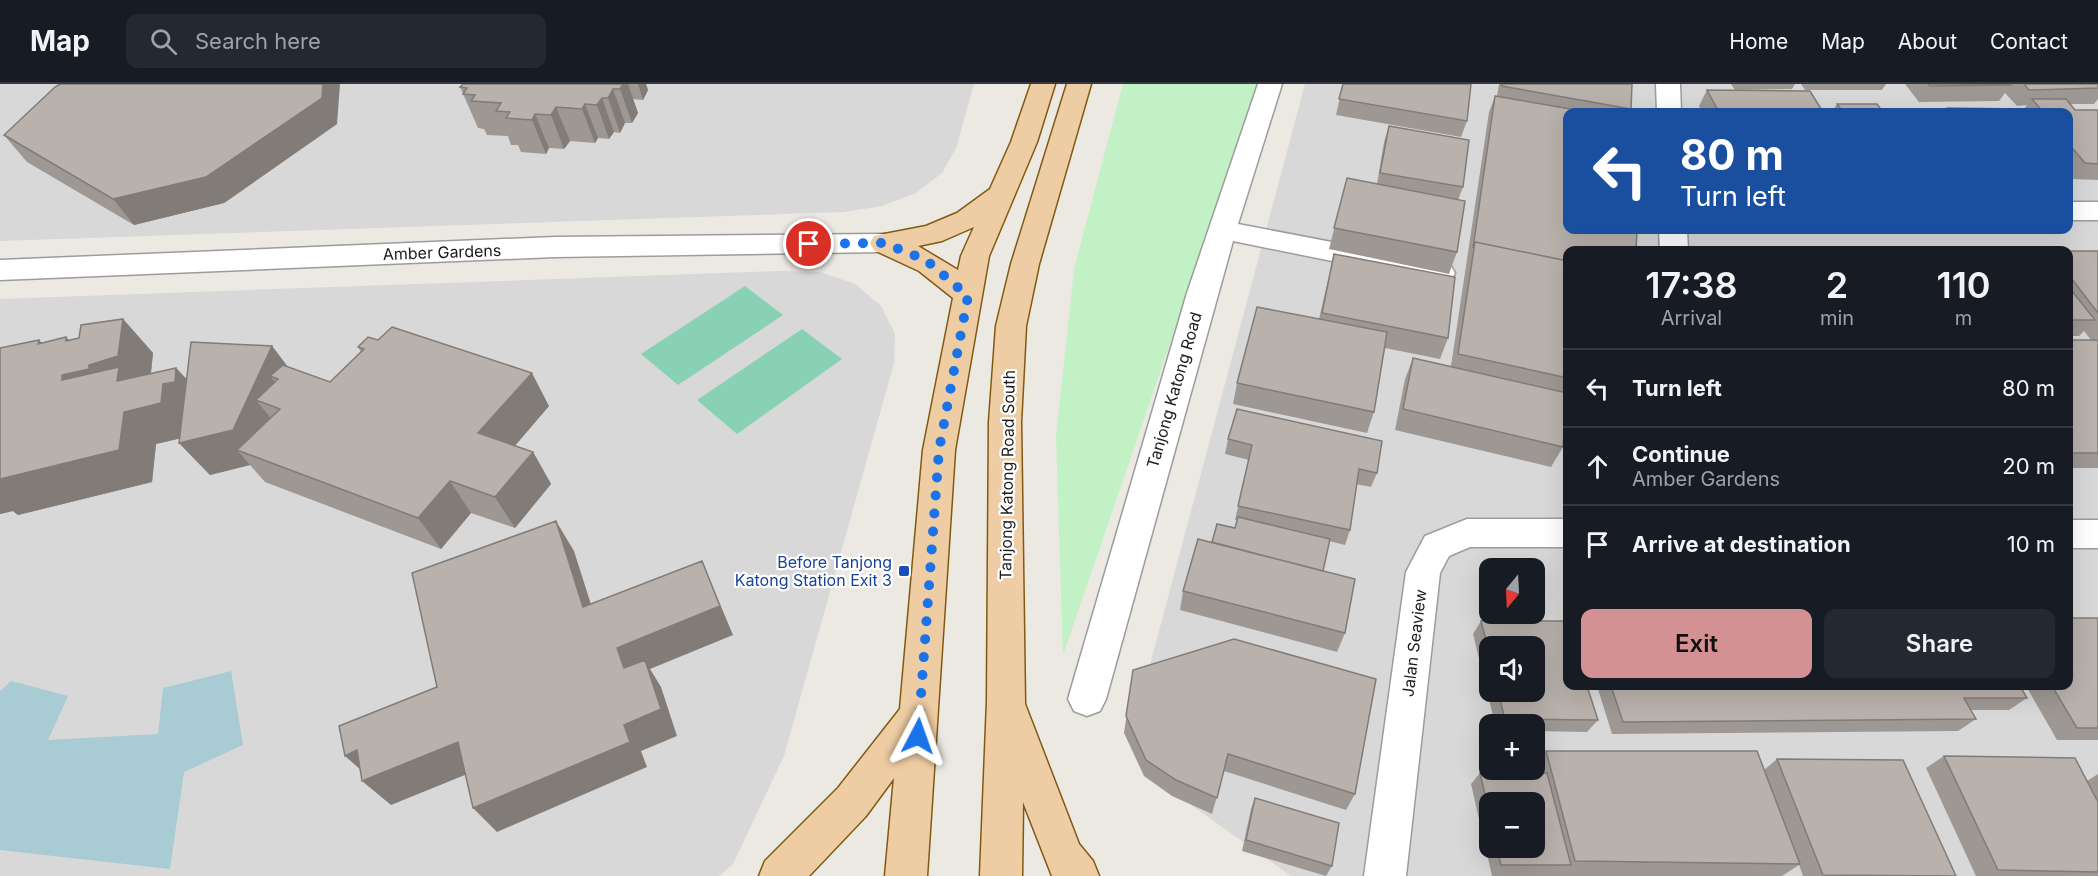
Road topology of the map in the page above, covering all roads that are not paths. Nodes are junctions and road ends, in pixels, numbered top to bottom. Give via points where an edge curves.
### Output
1 (1043, 84) edge
2 (1079, 84) edge
3 (1270, 84) edge
4 (1668, 84) edge
5 (1669, 108) edge
6 (1002, 194) junction
7 (2073, 211) edge
8 (2098, 211) edge
9 (1223, 230) junction
10 (884, 243) junction
11 (0, 270) edge
12 (1441, 273) edge
13 (968, 296) junction
14 (1563, 533) edge
15 (2073, 534) edge
16 (2098, 534) edge
17 (1087, 699) dead end
18 (1006, 701) junction
19 (920, 713) junction
20 (780, 876) edge
21 (906, 876) edge
22 (1000, 876) edge
23 (1078, 876) edge
24 (1385, 876) edge

1 - 6 main road
2 - 18 main road, Tanjong Katong Road South via 1025,264 1011,326 1005,422
3 - 9 street, Tanjong Katong Road
4 - 5 street
6 - 10 main road via 967,219 932,234
6 - 13 main road via 975,256
7 - 8 street
9 - 12 street
9 - 17 street, Tanjong Katong Road
10 - 11 street, Amber Gardens via 555,247
10 - 13 main road via 926,260
13 - 19 main road via 939,450
14 - 24 street, Jalan Seaview via 1467,532 1437,546 1423,572
15 - 16 street
18 - 22 main road, Tanjong Katong Road South
18 - 23 main road via 1063,856
19 - 20 main road via 852,802
19 - 21 main road

